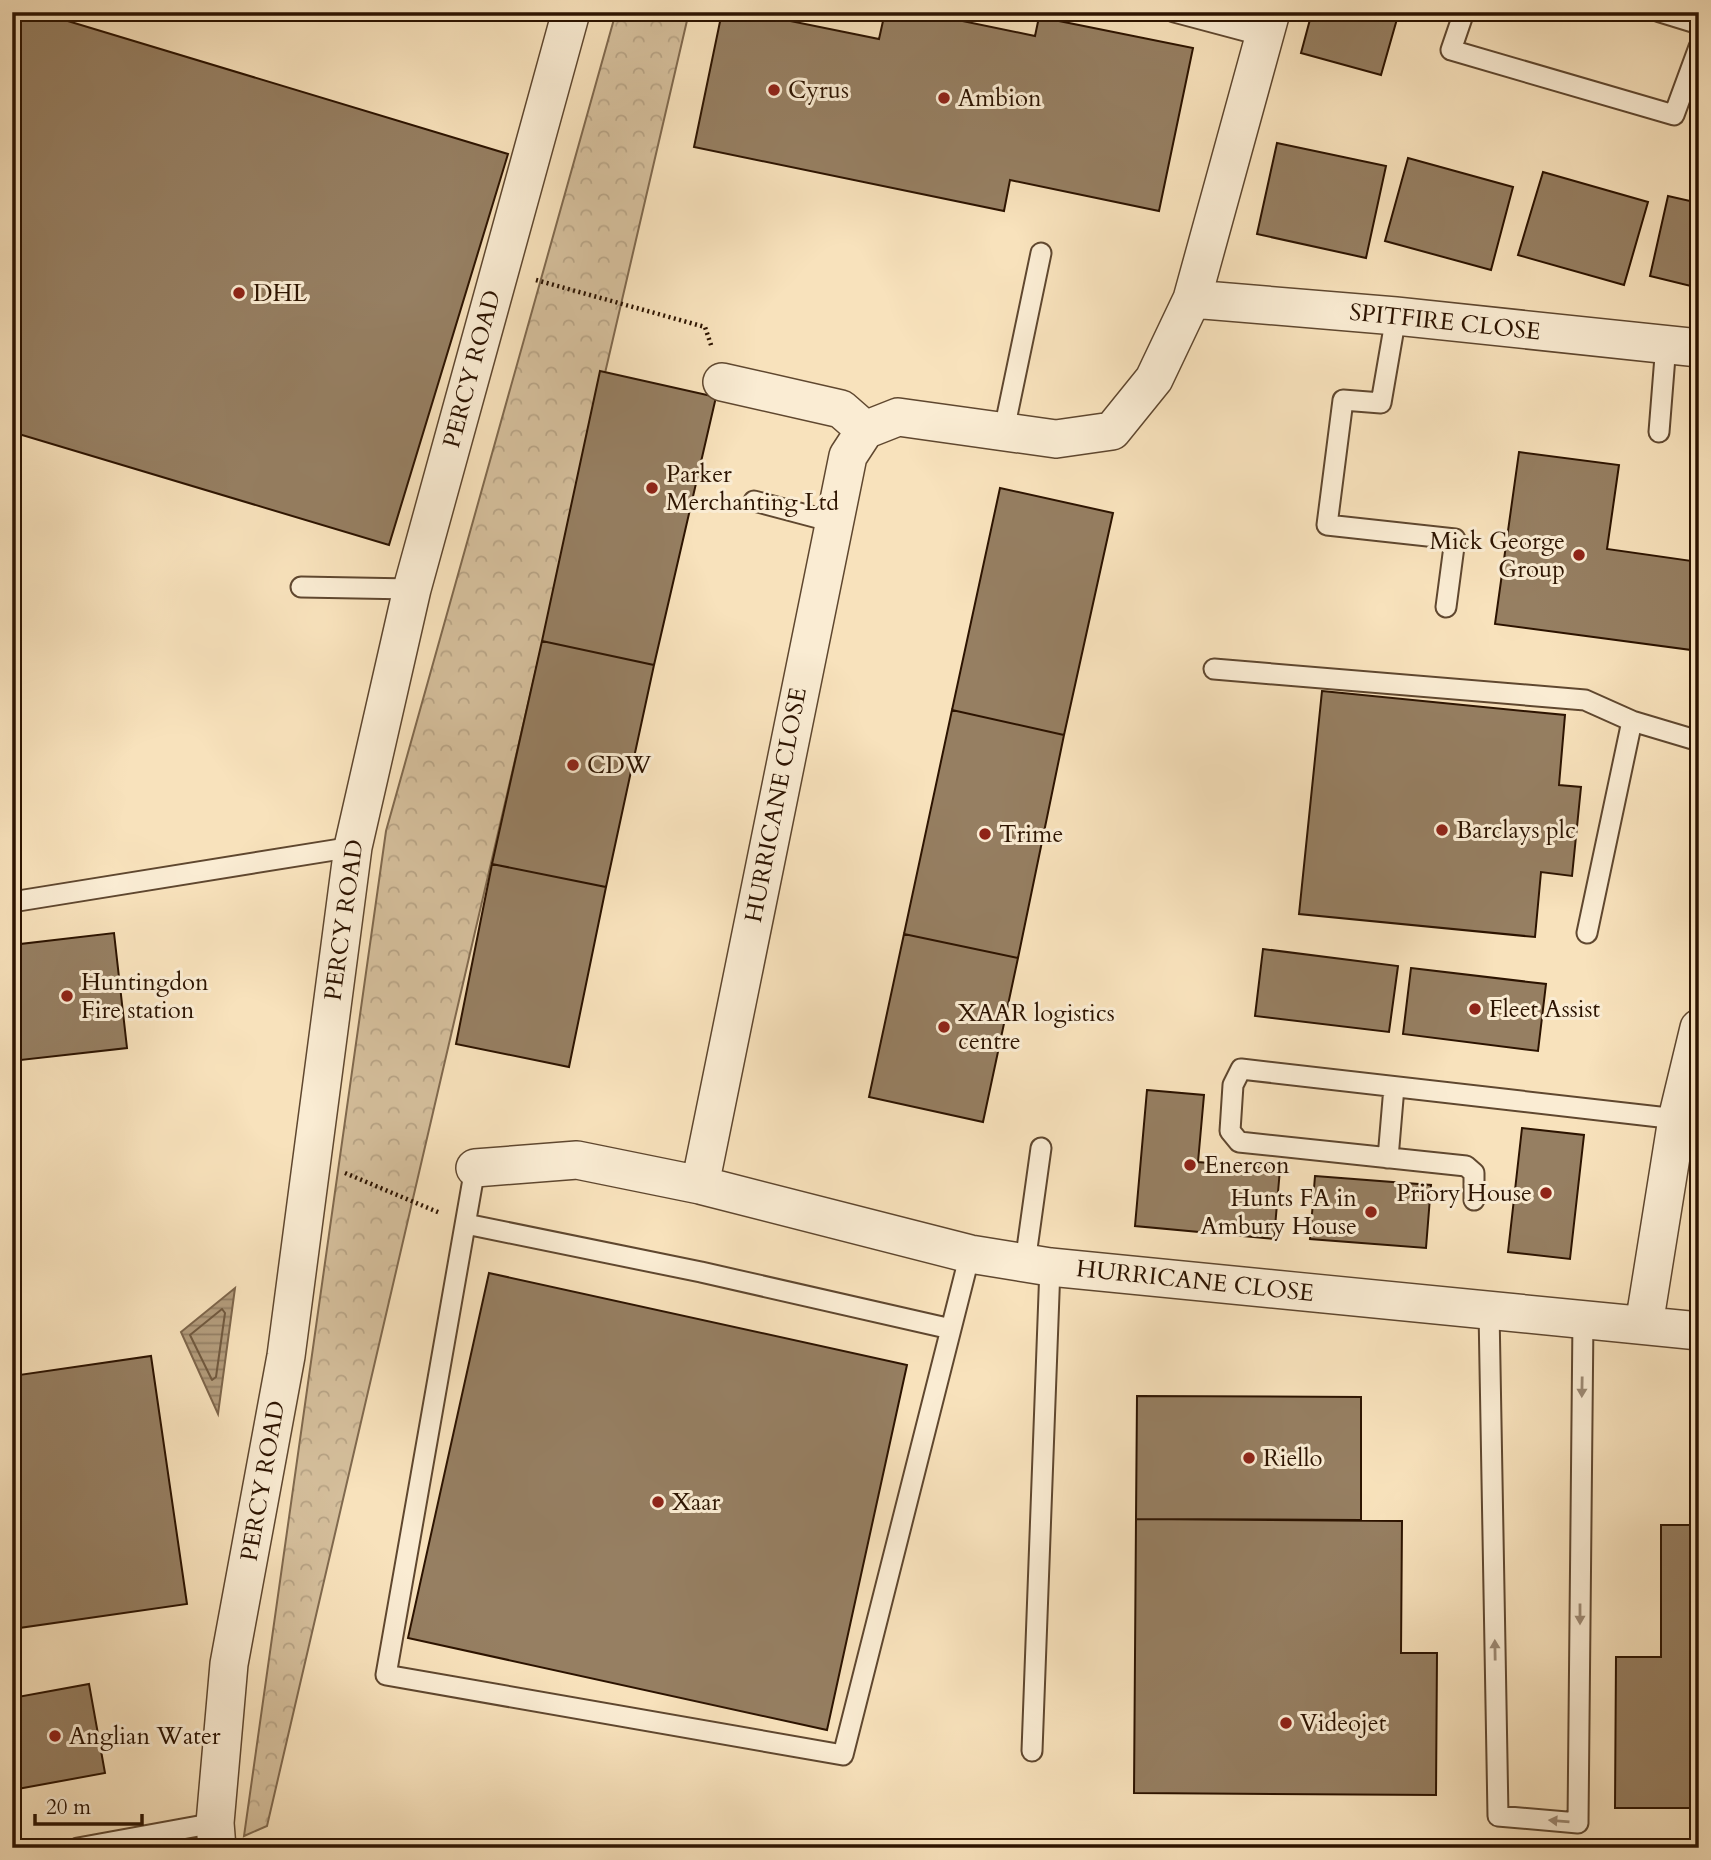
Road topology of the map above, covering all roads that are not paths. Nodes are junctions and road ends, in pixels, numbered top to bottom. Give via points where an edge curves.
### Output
1 (571, 12) edge
2 (1174, 12) edge
3 (1464, 12) edge
4 (1660, 12) edge
5 (1267, 24) edge
6 (1699, 24) edge
7 (1699, 47) edge
8 (1041, 253) dead end
9 (1192, 299) junction
10 (1396, 316) junction
11 (1683, 346) edge
12 (722, 382) road end
13 (866, 430) junction
14 (1004, 430) junction
15 (1659, 432) dead end
16 (754, 502) dead end
17 (833, 522) junction
18 (301, 587) dead end
19 (412, 589) junction
20 (1446, 607) dead end
21 (1214, 669) dead end
22 (1632, 721) junction
23 (1699, 741) edge
24 (353, 847) junction
25 (12, 902) edge
26 (1587, 933) dead end
27 (1699, 1028) edge
28 (1394, 1087) junction
29 (1677, 1119) junction
30 (1041, 1148) dead end
31 (1388, 1158) junction
32 (475, 1168) joint
33 (700, 1185) junction
34 (1474, 1200) dead end
35 (466, 1224) junction
36 (970, 1254) junction
37 (1037, 1265) junction
38 (1489, 1310) junction
39 (1583, 1318) junction
40 (1644, 1325) junction
41 (951, 1329) junction
42 (1699, 1331) edge
43 (1032, 1751) dead end
44 (216, 1835) edge
45 (78, 1848) edge

1 - 19 street, PERCY ROAD
2 - 5 lane
3 - 7 lane via 1451,50 1674,115
4 - 6 lane
5 - 9 street
8 - 14 lane
9 - 10 street, SPITFIRE CLOSE
9 - 14 street via 1154,379 1112,431 1056,439
10 - 11 street, SPITFIRE CLOSE
10 - 20 lane via 1381,403 1343,400 1327,524 1455,539
11 - 15 lane
12 - 13 street via 841,409
13 - 14 street via 898,417
13 - 17 street, HURRICANE CLOSE via 848,456
16 - 17 lane
17 - 33 street, HURRICANE CLOSE
18 - 19 lane
19 - 24 street, PERCY ROAD
21 - 22 lane via 1585,700
22 - 23 lane
22 - 26 lane
24 - 25 lane
24 - 44 street, PERCY ROAD via 286,1356 229,1664
27 - 29 street
28 - 29 lane
28 - 31 lane
28 - 31 lane via 1241,1069 1233,1085 1231,1108 1230,1131 1239,1142
29 - 40 street
30 - 37 lane
31 - 34 lane via 1466,1166 1474,1173
32 - 33 street, HURRICANE CLOSE via 577,1160
32 - 35 lane
33 - 36 street, HURRICANE CLOSE
35 - 41 lane
35 - 41 lane via 386,1675 843,1755
36 - 37 street, HURRICANE CLOSE
36 - 41 lane
37 - 38 street, HURRICANE CLOSE
37 - 43 lane
38 - 39 street, HURRICANE CLOSE
39 -> 38 lane via 1578,1823 1498,1816
39 - 40 street, HURRICANE CLOSE
40 - 42 street, HURRICANE CLOSE
44 - 45 lane

